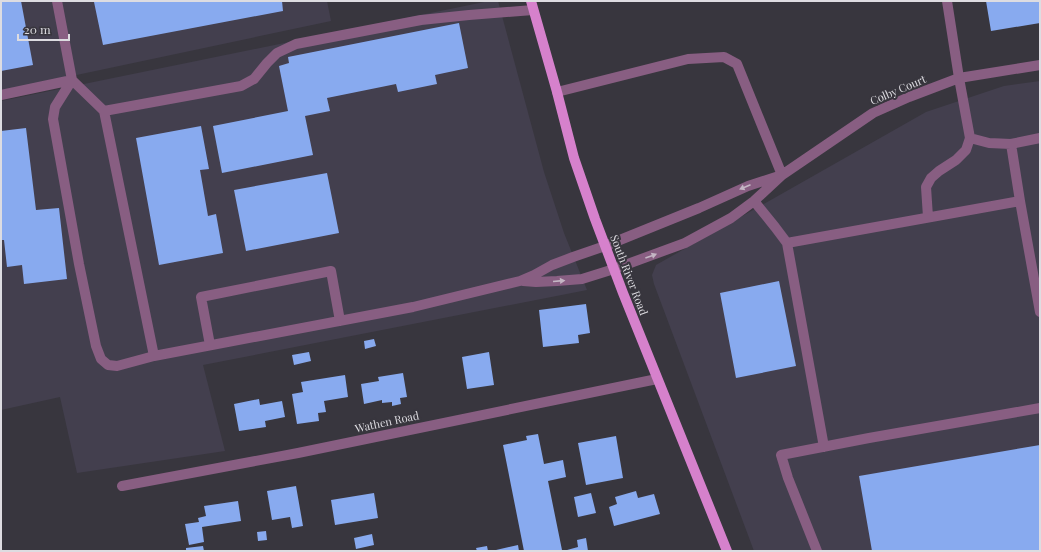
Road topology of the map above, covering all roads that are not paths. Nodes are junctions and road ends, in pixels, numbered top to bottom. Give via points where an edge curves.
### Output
1 (57, 1) edge
2 (947, 1) edge
3 (532, 5) edge
4 (1040, 65) edge
5 (959, 78) junction
6 (72, 80) junction
7 (557, 92) junction
8 (1, 95) edge
9 (104, 111) junction
10 (970, 138) junction
11 (1040, 138) edge
12 (1011, 144) junction
13 (782, 175) junction
14 (754, 201) junction
15 (1020, 201) junction
16 (928, 217) junction
17 (787, 243) junction
18 (605, 246) junction
19 (614, 269) junction
20 (520, 281) junction
21 (1040, 312) edge
22 (340, 321) junction
23 (210, 345) junction
24 (154, 356) junction
25 (657, 379) junction
26 (1040, 408) edge
27 (824, 446) junction
28 (122, 486) dead end
29 (728, 551) edge
30 (817, 551) edge

1 - 6 street
2 - 5 street
3 - 7 main road, South River Road
3 - 9 street via 421,20 296,44 276,53 254,79 241,86
4 - 5 street, Colby Court
5 - 10 street
5 - 13 street, Colby Court via 873,113
6 - 8 street
6 - 9 street
6 - 24 street via 55,107 53,119 96,346 100,359 108,365 117,366
7 - 13 street via 688,59 724,57 737,64
7 - 18 main road, South River Road via 574,158
9 - 24 street
10 - 12 street via 989,143
10 - 16 street via 966,150 956,160 939,170 926,186
11 - 12 street
12 - 15 street
13 - 14 street, Colby Court
13 -> 18 street, Colby Court via 748,186
14 - 17 street
19 -> 14 street, Colby Court via 685,243 731,218
15 - 16 street
15 - 21 street
16 - 17 street
17 - 27 street
18 - 19 main road, South River Road
18 - 20 street, Colby Court via 552,265
20 -> 19 street, Colby Court via 582,279
19 - 25 main road, South River Road
20 - 22 street via 413,307
22 - 23 street
22 - 23 street via 331,271 200,297
23 - 24 street
25 - 28 street, Wathen Road via 298,453
25 - 29 main road, South River Road
26 - 27 street
27 - 30 street via 781,455

